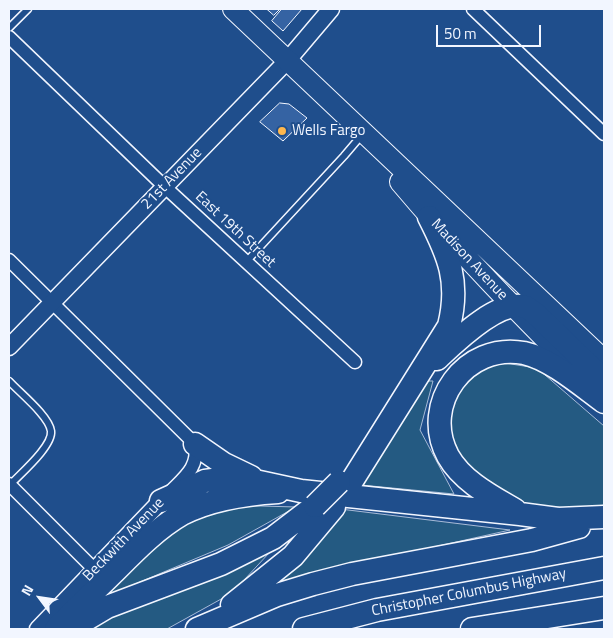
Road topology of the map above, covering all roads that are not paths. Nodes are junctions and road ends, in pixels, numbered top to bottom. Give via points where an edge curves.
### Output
1 (28, 9) edge
2 (232, 9) edge
3 (331, 9) edge
4 (473, 9) edge
5 (9, 28) edge
6 (9, 37) edge
7 (287, 61) junction
8 (342, 114) junction
9 (604, 134) edge
10 (361, 136) junction
11 (164, 187) junction
12 (429, 217) junction
13 (9, 260) edge
14 (246, 262) junction
15 (52, 302) junction
16 (512, 306) junction
17 (9, 346) edge
18 (604, 360) edge
19 (354, 362) dead end
20 (417, 379) junction
21 (604, 380) edge
22 (9, 381) edge
23 (604, 398) edge
24 (604, 402) edge
25 (196, 444) junction
26 (259, 481) junction
27 (9, 485) edge
28 (161, 501) junction
29 (316, 501) junction
30 (520, 514) junction
31 (604, 518) edge
32 (604, 568) edge
33 (95, 570) junction
34 (604, 608) edge
35 (198, 628) edge
36 (38, 629) edge
37 (56, 629) edge
38 (70, 629) edge
39 (304, 629) edge
40 (472, 629) edge

1 - 5 lane
2 - 7 main road, Madison Avenue
3 - 7 street, 21st Avenue
4 - 9 street
6 - 11 street, East 19th Street
7 - 8 main road, Madison Avenue
7 - 11 street, 21st Avenue
8 - 10 main road, Madison Avenue
8 - 18 main road, Madison Avenue
10 - 12 main road, Madison Avenue
10 - 14 lane
11 - 14 street, East 19th Street
11 - 15 street, 21st Avenue
12 - 16 main road, Madison Avenue
12 - 20 highway via 451,267 453,308 448,326
13 - 15 street
14 - 19 street, East 19th Street
15 - 17 street, 21st Avenue
15 - 25 street
16 - 20 highway via 480,322
16 - 21 highway via 526,307 536,314
16 - 23 main road, Madison Avenue
20 - 29 highway, bridge via 345,483
22 - 27 lane via 45,418 51,431 44,449
24 - 30 highway via 566,374 524,353 483,357 453,380 442,403 440,422 442,444 448,456 462,474
25 - 26 highway via 224,464
25 - 28 street, Beckwith Avenue via 197,457 188,474
26 - 28 highway via 228,478 205,481
26 - 29 highway
27 - 33 street
28 - 33 street, Beckwith Avenue
29 - 30 highway
29 - 35 highway via 292,556 255,588
29 - 37 highway via 266,493 227,499 183,513 150,538
29 - 38 highway via 273,538 221,564 107,607
30 - 31 highway via 558,520
31 - 35 highway via 532,540 313,584 277,595
32 - 39 highway, Christopher Columbus Highway via 378,610
33 - 36 street, Beckwith Avenue
34 - 40 highway

